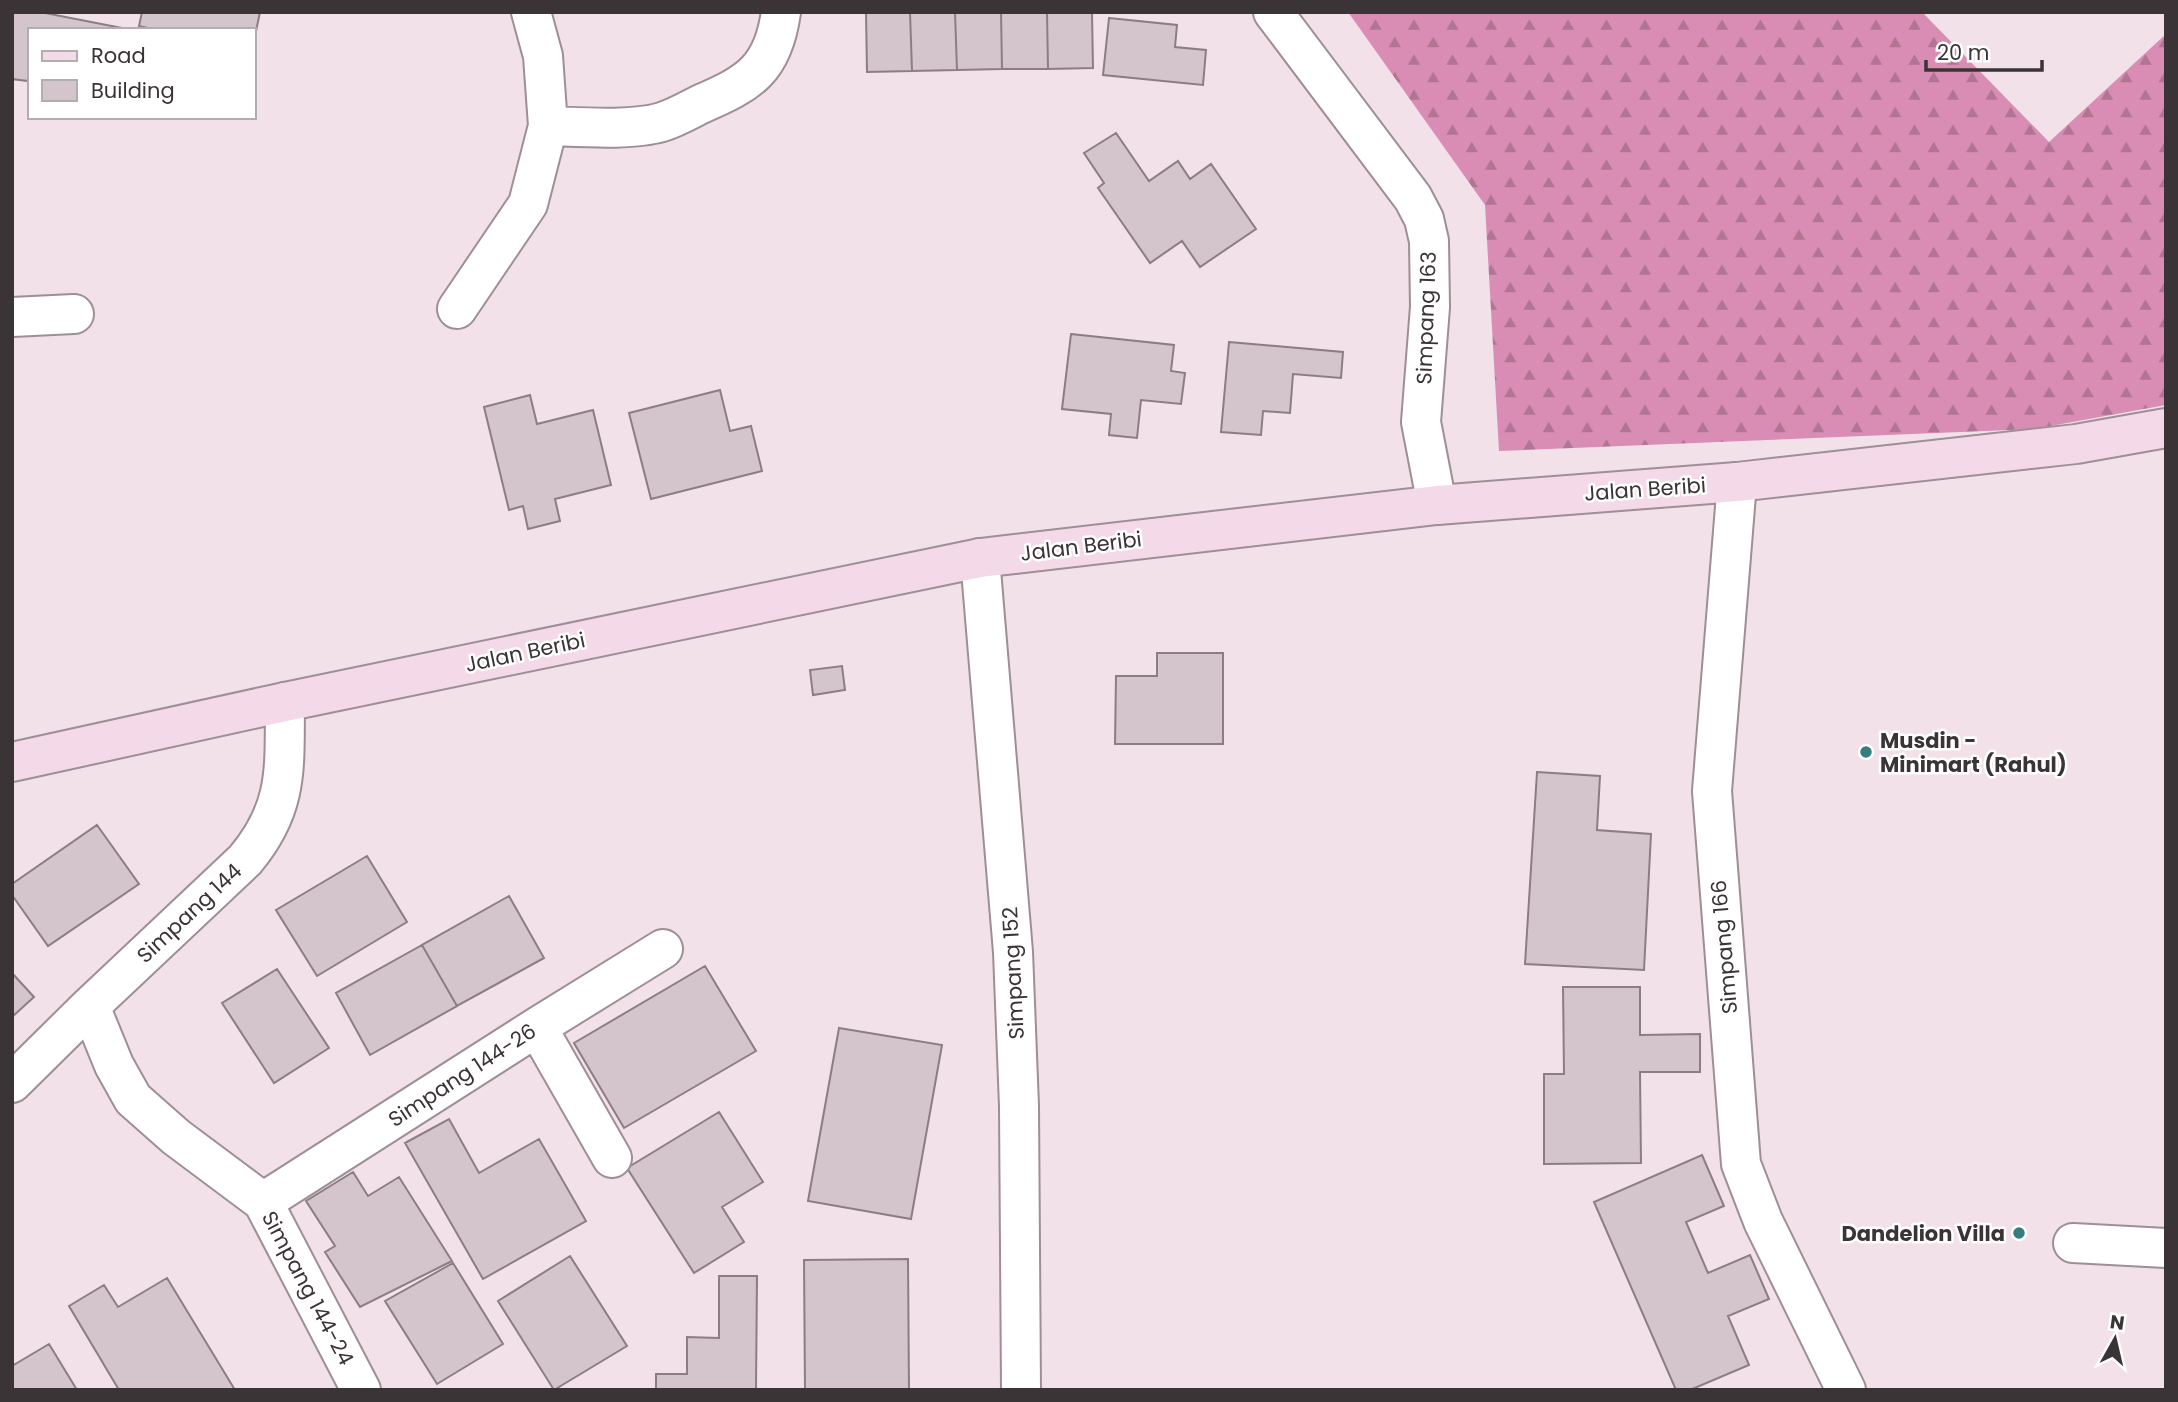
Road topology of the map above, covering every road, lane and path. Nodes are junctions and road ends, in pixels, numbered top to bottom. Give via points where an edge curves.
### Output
1 (531, 12) edge
2 (781, 12) edge
3 (1273, 12) edge
4 (548, 126) junction
5 (457, 309) dead end
6 (74, 314) dead end
7 (12, 317) edge
8 (2166, 428) edge
9 (1737, 482) junction
10 (1437, 505) junction
11 (980, 558) junction
12 (285, 702) junction
13 (12, 762) edge
14 (663, 949) dead end
15 (90, 1006) junction
16 (537, 1027) junction
17 (12, 1083) edge
18 (612, 1158) dead end
19 (263, 1202) junction
20 (2073, 1243) dead end
21 (2166, 1248) edge
22 (361, 1390) edge
23 (1021, 1390) edge
24 (1846, 1390) edge

1 - 4 street via 543,56
2 - 4 street via 769,55 759,71 738,88 661,122
3 - 10 street, Simpang 163 via 1424,219 1430,307 1422,422
4 - 5 street via 528,204
6 - 7 street
8 - 9 main road, Jalan Beribi via 2076,444
9 - 10 main road, Jalan Beribi
9 - 24 street, Simpang 166 via 1712,791 1741,1164 1763,1221
10 - 11 main road, Jalan Beribi
11 - 12 main road, Jalan Beribi
11 - 23 street, Simpang 152 via 1013,952
12 - 13 main road, Jalan Beribi
12 - 15 street, Simpang 144 via 280,796 262,839
14 - 16 street, Simpang 144-26
15 - 17 street, Simpang 144
15 - 19 street, Simpang 144-24 via 133,1099
16 - 18 street
16 - 19 street, Simpang 144-26
19 - 22 street, Simpang 144-24
20 - 21 street

